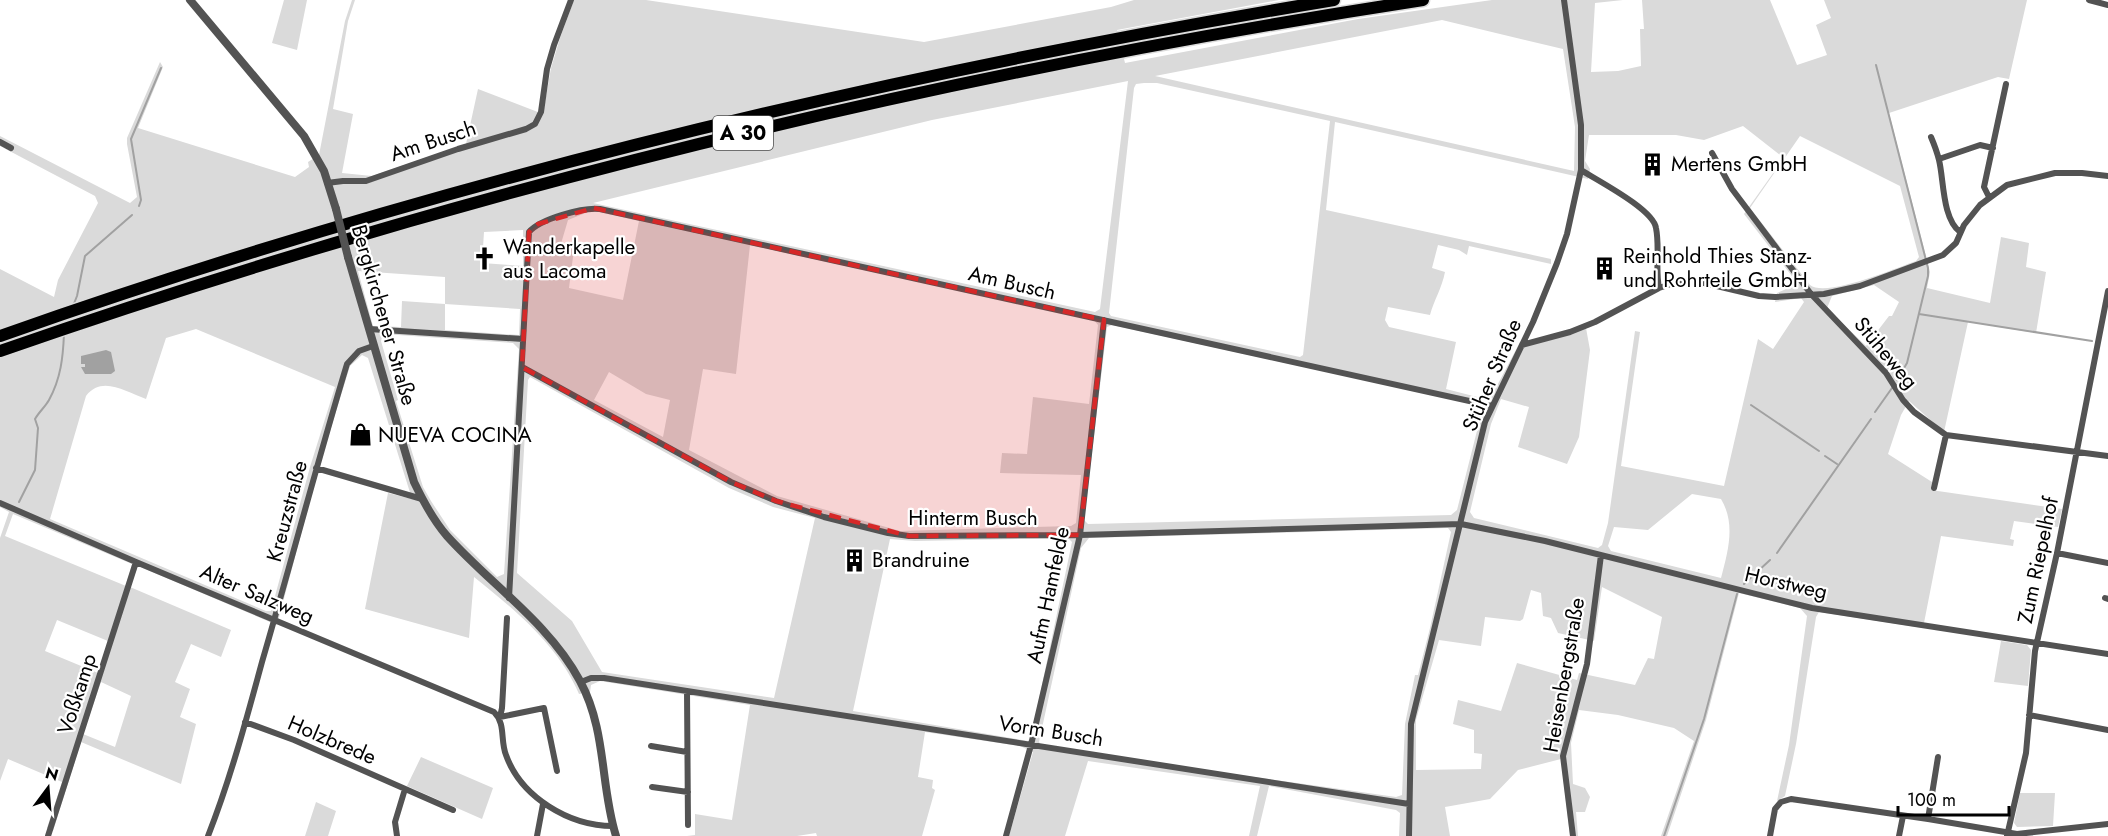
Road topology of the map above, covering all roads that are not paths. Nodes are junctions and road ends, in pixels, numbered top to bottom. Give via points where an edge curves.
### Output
1 (190, 0) edge
2 (571, 0) edge
3 (1334, 0) edge
4 (1423, 0) edge
5 (2089, 0) edge
6 (1564, 1) edge
7 (2108, 5) edge
8 (2006, 84) dead end
9 (1931, 137) dead end
10 (0, 142) edge
11 (11, 148) dead end
12 (1993, 148) junction
13 (1712, 153) dead end
14 (1939, 159) junction
15 (1581, 170) junction
16 (2108, 177) edge
17 (327, 183) junction
18 (1989, 197) junction
19 (1960, 232) junction
20 (1659, 288) junction
21 (2108, 291) edge
22 (1811, 294) junction
23 (1104, 320) junction
24 (369, 329) junction
25 (0, 336) edge
26 (2100, 337) junction
27 (2108, 338) edge
28 (523, 339) junction
29 (1522, 345) junction
30 (373, 346) junction
31 (0, 351) edge
32 (522, 367) junction
33 (1492, 406) junction
34 (1946, 435) junction
35 (2077, 452) junction
36 (2108, 456) edge
37 (316, 468) junction
38 (1934, 488) dead end
39 (422, 499) junction
40 (0, 503) edge
41 (1461, 524) junction
42 (1080, 535) junction
43 (2057, 553) junction
44 (1601, 555) junction
45 (136, 562) junction
46 (2108, 563) edge
47 (510, 598) junction
48 (507, 618) dead end
49 (275, 620) junction
50 (2037, 643) junction
51 (2108, 654) edge
52 (581, 682) junction
53 (687, 691) junction
54 (2029, 715) junction
55 (500, 717) junction
56 (245, 722) junction
57 (2108, 730) edge
58 (1031, 745) junction
59 (651, 746) dead end
60 (687, 752) junction
61 (1938, 757) dead end
62 (557, 771) dead end
63 (652, 787) dead end
64 (405, 789) junction
65 (688, 792) junction
66 (543, 804) junction
67 (1409, 804) junction
68 (453, 810) dead end
69 (1903, 816) junction
70 (1928, 819) junction
71 (2108, 824) edge
72 (688, 825) dead end
73 (613, 826) junction
74 (2008, 834) edge
75 (48, 836) edge
76 (208, 836) edge
77 (397, 836) edge
78 (537, 836) edge
79 (616, 836) edge
80 (1006, 836) edge
81 (1409, 836) edge
82 (1573, 836) edge
83 (1770, 836) edge
84 (1899, 836) edge

1 - 17 street, Bergkirchener Straße via 300,130 320,161
2 - 17 street, Am Busch via 547,69 541,112 535,124 366,181
3 - 25 highway, A 30 via 1078,45 888,84 690,131 291,241
4 - 31 highway, A 30 via 1011,72 690,145 388,227
5 - 7 street
6 - 15 street, Stüher Straße via 1581,125
8 - 12 street
9 - 14 street
10 - 11 street
12 - 14 street via 1980,145
12 - 18 street via 1984,187
13 - 22 street, Stüheweg via 1732,189
14 - 19 street via 1941,184 1952,222
15 - 20 street via 1655,222
15 - 29 street, Stüher Straße via 1567,234
16 - 18 street via 2055,174 2007,185
17 - 24 street, Bergkirchener Straße, bridge
18 - 19 street
19 - 22 street via 1950,250 1932,261 1860,286
20 - 22 street via 1691,281 1774,297
20 - 29 street via 1595,322
21 - 26 street, Zum Riepelhof
22 - 34 street, Stüheweg via 1886,372 1914,412
23 - 28 street, Am Busch via 600,208 584,209 538,224 529,232
23 - 33 street, Am Busch
23 - 42 street, Aufm Hamfelde
24 - 28 street
24 - 30 street, Bergkirchener Straße
26 - 27 street
26 - 35 street, Zum Riepelhof
28 - 32 street
29 - 33 street, Stüher Straße
30 - 37 street, Kreuzstraße via 359,351 347,364
30 - 39 street, Bergkirchener Straße
32 - 42 street, Hinterm Busch via 731,482 824,517 909,536
32 - 47 street
33 - 41 street, Stüher Straße
34 - 35 street, Stüheweg
34 - 38 street
35 - 36 street, Stüheweg
35 - 43 street, Zum Riepelhof
37 - 39 street
37 - 49 street, Kreuzstraße
39 - 47 street, Bergkirchener Straße via 446,535
40 - 45 street, Alter Salzweg
41 - 42 street, Hinterm Busch
41 - 44 street, Horstweg
41 - 67 street, Stüher Straße via 1411,724
42 - 58 street, Aufm Hamfelde
43 - 46 street
43 - 50 street, Zum Riepelhof
44 - 50 street, Horstweg via 1812,608
44 - 82 street, Heisenbergstraße via 1587,664 1563,756
45 - 49 street, Alter Salzweg
45 - 75 street, Voßkamp
47 - 52 street, Bergkirchener Straße via 541,628
48 - 55 street
49 - 55 street, Alter Salzweg
49 - 56 street, Kreuzstraße
50 - 51 street, Horstweg
50 - 54 street, Zum Riepelhof
52 - 53 street, Vorm Busch via 604,678
52 - 73 street, Bergkirchener Straße via 599,734
53 - 58 street, Vorm Busch
53 - 60 street
54 - 57 street
54 - 74 street, Zum Riepelhof via 2026,753
55 - 62 street via 544,708
55 - 66 street via 505,754 511,767
56 - 64 street, Holzbrede
56 - 76 street, Kreuzstraße
58 - 67 street, Vorm Busch
58 - 80 street, Aufm Hamfelde
59 - 60 street
60 - 65 street
61 - 70 street
63 - 65 street
64 - 68 street, Holzbrede
64 - 77 street via 395,822
65 - 72 street
66 - 73 street via 574,818
66 - 78 street
67 - 81 street, Stüher Straße
69 - 70 street
69 - 83 street via 1786,800 1775,809
69 - 84 street
70 - 74 street
71 - 74 street
73 - 79 street, Bergkirchener Straße

